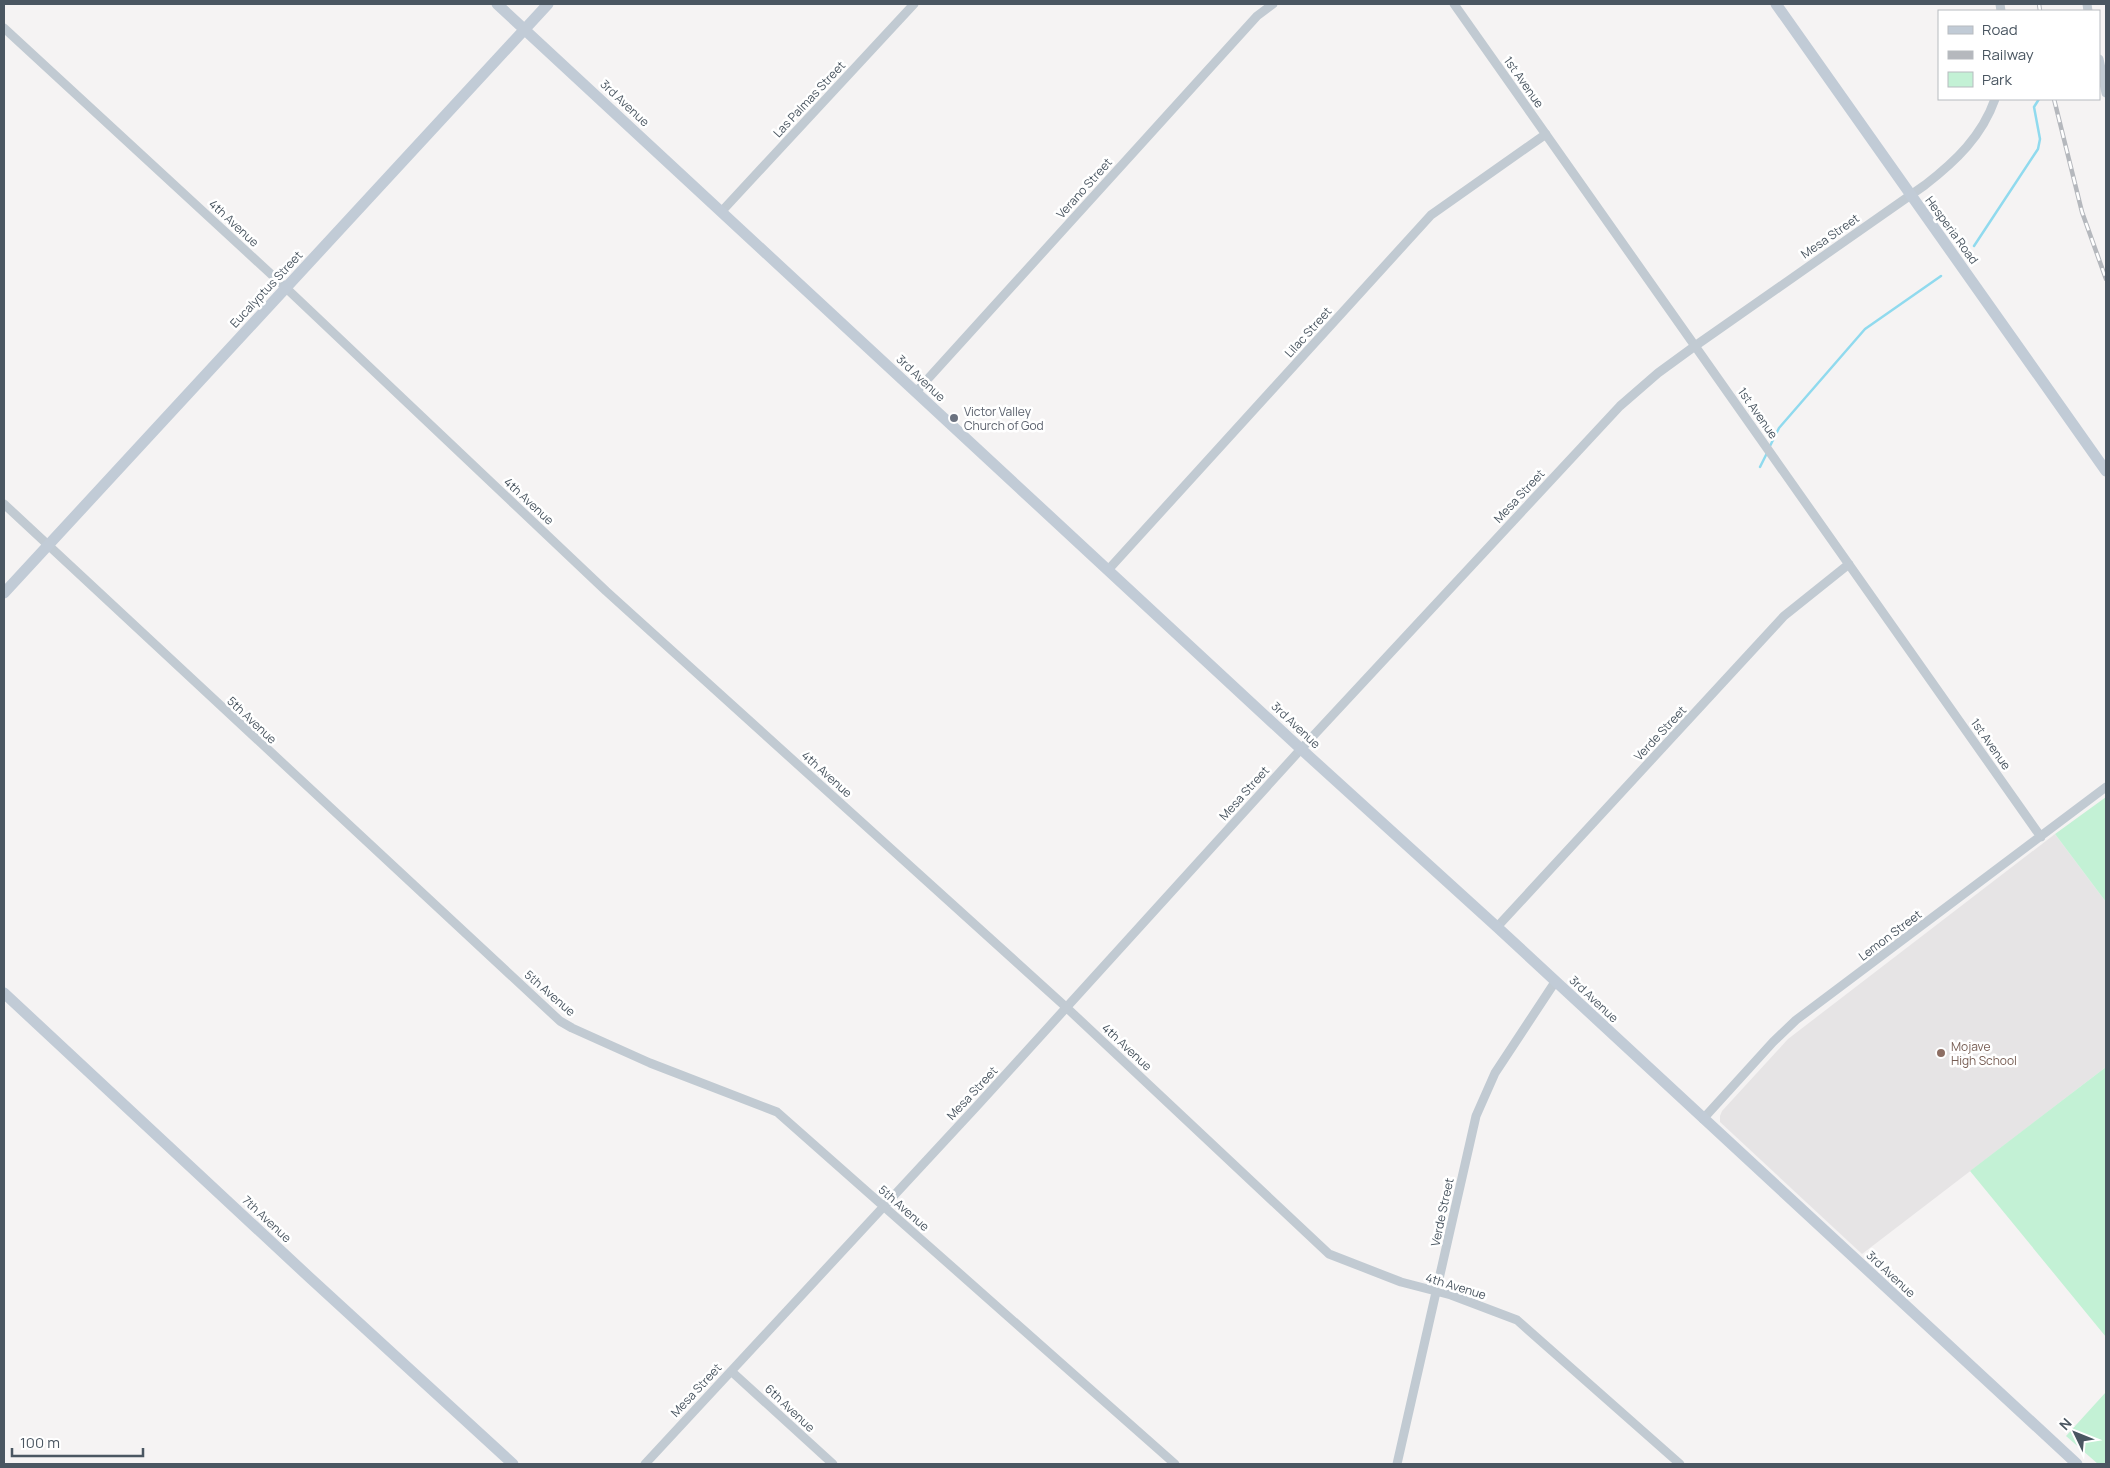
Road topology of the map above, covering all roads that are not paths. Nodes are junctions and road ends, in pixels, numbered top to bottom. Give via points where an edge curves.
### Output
1 (498, 4) edge
2 (548, 4) edge
3 (914, 4) edge
4 (1274, 4) edge
5 (1454, 4) edge
6 (1776, 4) edge
7 (4, 28) edge
8 (525, 29) junction
9 (2100, 65) edge
10 (2106, 93) edge
11 (1996, 100) edge
12 (1546, 134) junction
13 (1910, 195) junction
14 (722, 211) junction
15 (285, 287) junction
16 (1695, 346) junction
17 (916, 392) junction
18 (2106, 471) edge
19 (4, 504) edge
20 (48, 545) junction
21 (1849, 564) junction
22 (1108, 570) junction
23 (4, 593) edge
24 (1301, 749) junction
25 (2106, 787) edge
26 (2041, 837) junction
27 (1497, 927) junction
28 (1555, 982) junction
29 (4, 992) edge
30 (1067, 1008) junction
31 (1703, 1119) junction
32 (884, 1207) junction
33 (1437, 1292) junction
34 (731, 1371) junction
35 (513, 1464) edge
36 (645, 1464) edge
37 (833, 1464) edge
38 (1176, 1464) edge
39 (1397, 1464) edge
40 (1680, 1464) edge
41 (2077, 1464) edge

1 - 8 street, 3rd Avenue
2 - 8 street, Eucalyptus Street
3 - 14 street, Las Palmas Street
4 - 17 street, Verano Street via 1257,16
5 - 12 street, 1st Avenue
6 - 13 street, Hesperia Road
7 - 15 street, 4th Avenue
8 - 14 street, 3rd Avenue
8 - 15 street, Eucalyptus Street
9 - 10 street
11 - 13 street, Mesa Street via 1983,126 1964,151
12 - 16 street, 1st Avenue
12 - 22 street, Lilac Street via 1431,214
13 - 16 street, Mesa Street
13 - 18 street, Hesperia Road
14 - 17 street, 3rd Avenue
15 - 20 street, Eucalyptus Street
15 - 30 street, 4th Avenue via 606,591
16 - 21 street, 1st Avenue
16 - 24 street, Mesa Street via 1620,406
17 - 22 street, 3rd Avenue
19 - 20 street, 5th Avenue
20 - 23 street, Eucalyptus Street
20 - 32 street, 5th Avenue via 560,1021 650,1063 776,1112
21 - 26 street, 1st Avenue
21 - 27 street, Verde Street via 1784,616
22 - 24 street, 3rd Avenue
24 - 27 street, 3rd Avenue
24 - 30 street, Mesa Street
25 - 26 street, Lemon Street
26 - 31 street, Lemon Street via 1796,1020
27 - 28 street, 3rd Avenue
28 - 31 street, 3rd Avenue
28 - 33 street, Verde Street via 1495,1072 1476,1116
29 - 35 street, 7th Avenue
30 - 32 street, Mesa Street
30 - 33 street, 4th Avenue via 1329,1254 1401,1282
31 - 41 street, 3rd Avenue
32 - 34 street, Mesa Street
32 - 38 street, 5th Avenue
33 - 39 street, Verde Street
33 - 40 street, 4th Avenue via 1517,1320
34 - 36 street, Mesa Street
34 - 37 street, 6th Avenue

